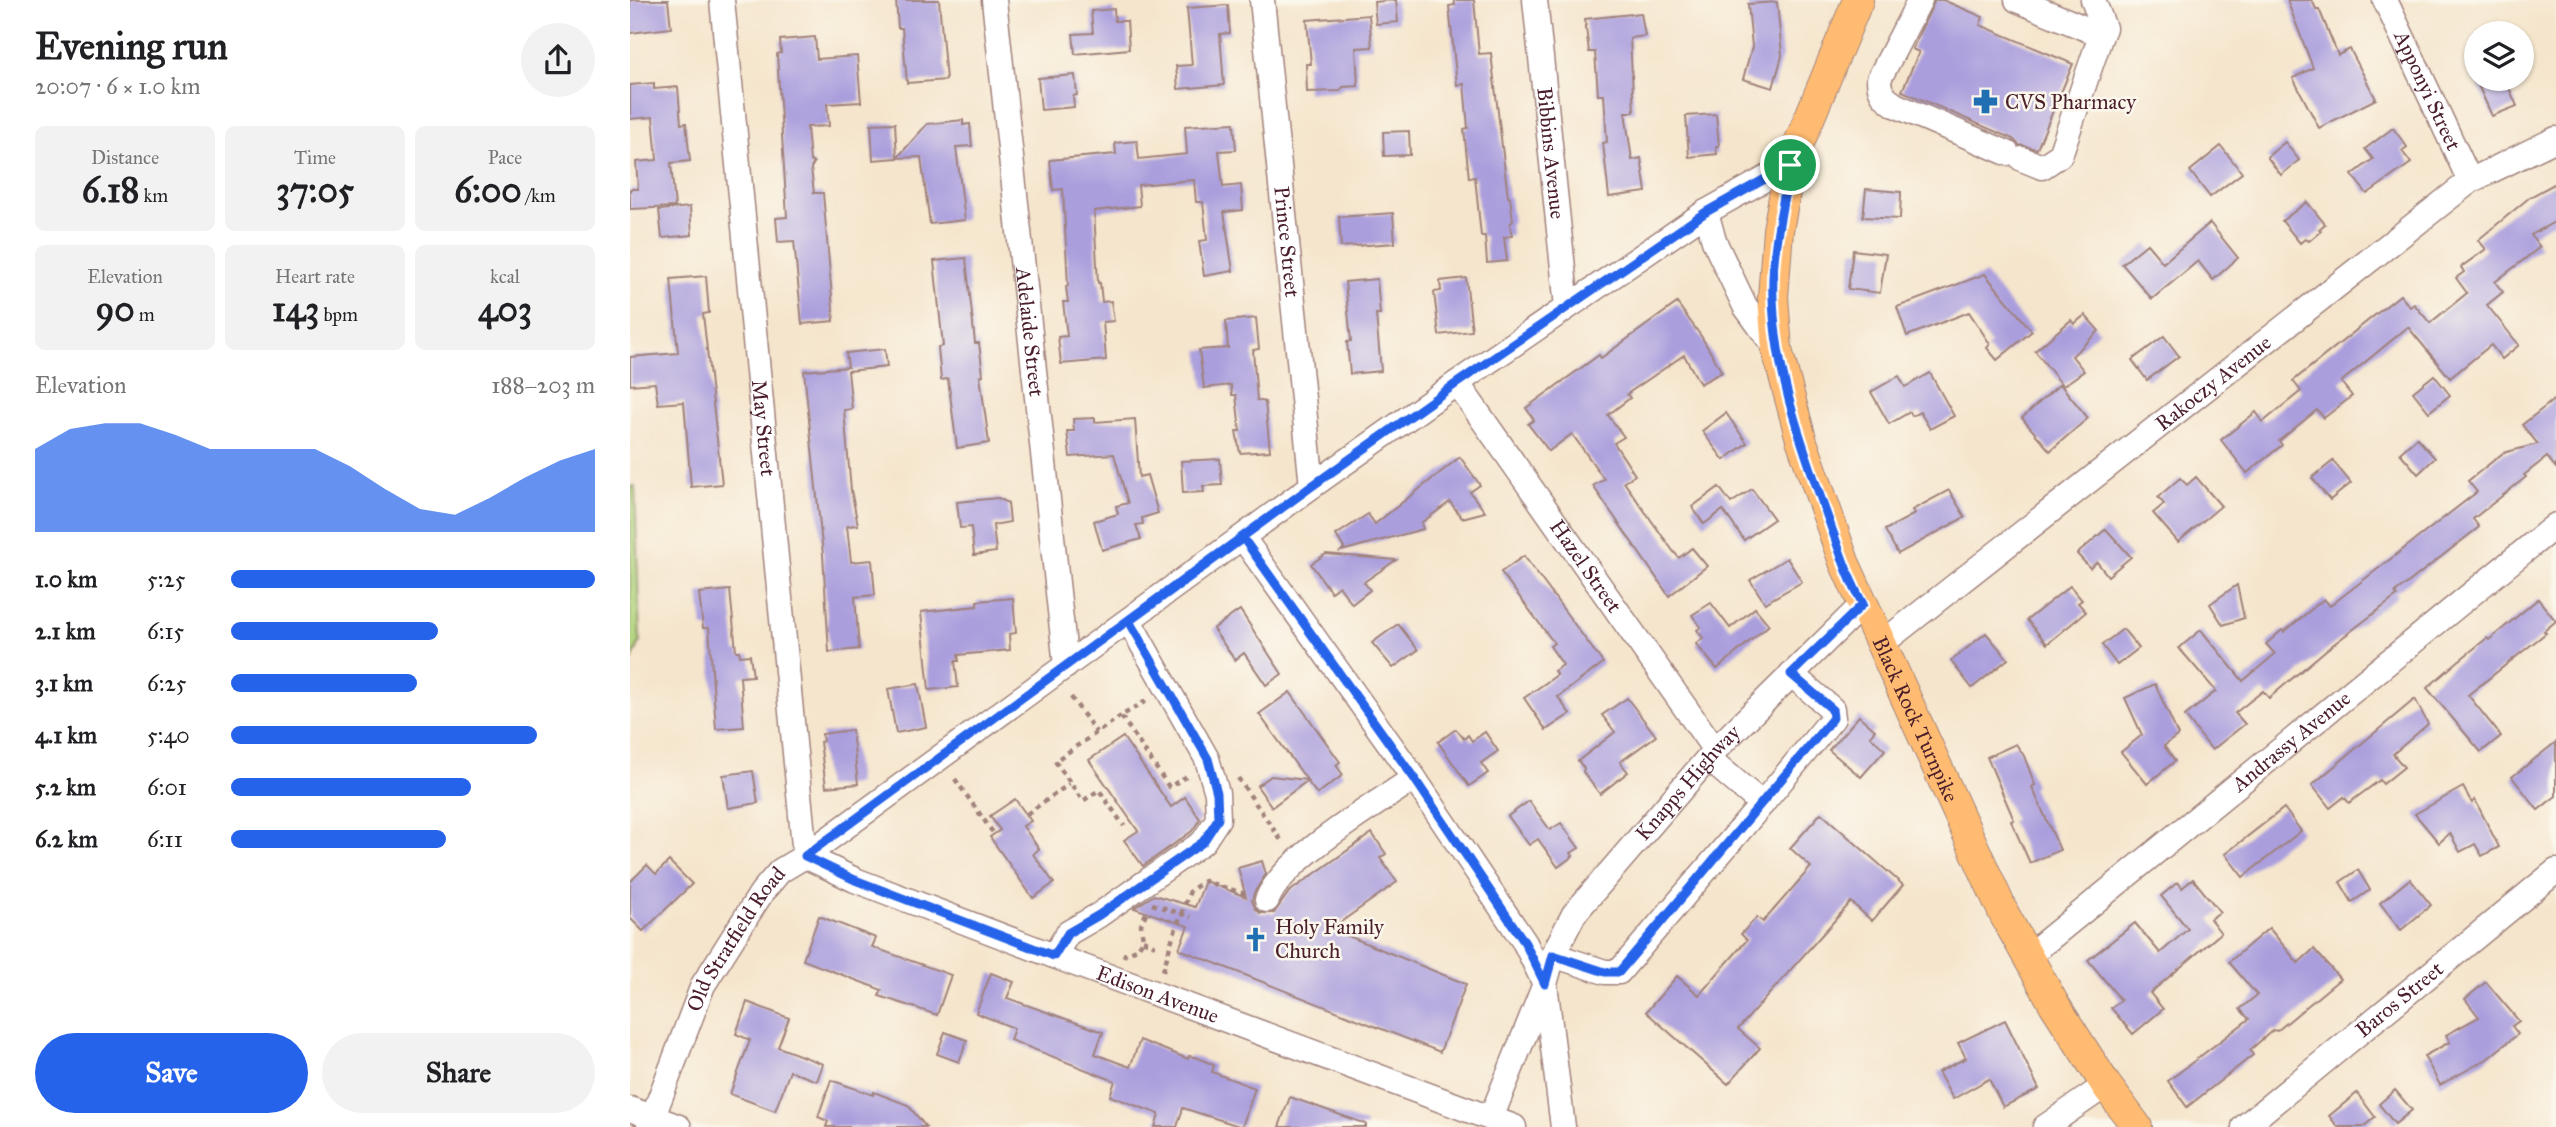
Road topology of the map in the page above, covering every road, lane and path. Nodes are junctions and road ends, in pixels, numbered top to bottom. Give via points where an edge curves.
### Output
1 (722, 0) edge
2 (994, 0) edge
3 (1262, 0) edge
4 (1535, 0) edge
5 (1858, 0) edge
6 (1920, 0) edge
7 (2017, 0) edge
8 (2092, 0) edge
9 (2385, 0) edge
10 (2101, 35) junction
11 (2556, 139) edge
12 (1790, 165) junction
13 (2470, 181) junction
14 (1706, 212) junction
15 (1567, 307) junction
16 (1777, 350) junction
17 (1457, 383) junction
18 (1312, 486) junction
19 (2556, 525) edge
20 (1243, 538) junction
21 (1863, 604) junction
22 (1129, 621) junction
23 (1880, 645) junction
24 (1066, 666) junction
25 (1791, 674) junction
26 (1071, 697) dead end
27 (1146, 701) dead end
28 (1121, 716) junction
29 (1096, 732) junction
30 (1712, 754) junction
31 (1234, 772) dead end
32 (1193, 773) dead end
33 (1414, 778) junction
34 (955, 779) dead end
35 (1069, 784) junction
36 (1762, 804) junction
37 (1027, 814) dead end
38 (1124, 826) dead end
39 (994, 834) dead end
40 (805, 856) junction
41 (1296, 861) junction
42 (2556, 871) edge
43 (1267, 900) joint
44 (1150, 904) dead end
45 (1180, 913) junction
46 (1191, 917) dead end
47 (1143, 940) junction
48 (1155, 946) dead end
49 (1553, 955) junction
50 (1054, 956) junction
51 (1124, 957) dead end
52 (2027, 957) junction
53 (1163, 971) dead end
54 (1545, 984) junction
55 (2106, 1085) junction
56 (644, 1117) edge
57 (1503, 1123) edge
58 (679, 1127) edge
59 (1563, 1127) edge
60 (2045, 1127) edge
61 (2137, 1127) edge
62 (2244, 1127) edge

1 - 40 street, May Street
2 - 24 street, Adelaide Street
3 - 18 street, Prince Street
4 - 15 street, Bibbins Avenue
5 - 12 main road, Black Rock Turnpike
6 - 10 street via 1879,79 1882,95 1897,106 2042,167 2060,155
7 - 10 street
8 - 10 street via 2104,28
9 - 13 street, Apponyi Street
11 - 13 street, Rakoczy Avenue
12 - 14 street, Old Stratfield Road
12 - 16 main road, Black Rock Turnpike via 1778,230 1773,296
13 - 23 street, Rakoczy Avenue
14 - 15 street, Old Stratfield Road
14 - 16 street via 1714,241 1745,306
15 - 17 street, Old Stratfield Road
16 - 21 main road, Black Rock Turnpike via 1801,439
17 - 18 street, Old Stratfield Road
17 - 30 street, Hazel Street
18 - 20 street, Old Stratfield Road
19 - 52 street, Andrassy Avenue
20 - 22 street, Old Stratfield Road
20 - 33 street
21 - 23 main road, Black Rock Turnpike
21 - 25 street, Knapps Highway
22 - 24 street, Old Stratfield Road
22 - 50 street via 1208,759 1218,819 1203,842 1068,933
23 - 52 main road, Black Rock Turnpike
24 - 40 street, Old Stratfield Road
25 - 30 street, Knapps Highway
25 - 36 street via 1832,709 1833,718
26 - 29 path
27 - 28 path
28 - 29 path
28 - 32 path via 1169,787
29 - 35 path via 1055,761
30 - 36 street, Hazel Street
30 - 49 street, Knapps Highway via 1574,914
31 - 41 path
33 - 41 street
33 - 54 street via 1525,943
34 - 39 path
35 - 37 path
35 - 38 path via 1083,802 1099,790
36 - 49 street via 1619,972
40 - 50 street, Edison Avenue via 855,880
40 - 56 street, Old Stratfield Road via 780,871 762,892 703,985
41 - 43 street via 1272,887
42 - 62 street, Baros Street
43 - 45 path via 1204,881 1190,891
44 - 47 path via 1141,924
45 - 46 path
45 - 53 path
47 - 48 path
47 - 51 path
49 - 54 street, Knapps Highway
50 - 57 street, Edison Avenue
52 - 55 main road, Black Rock Turnpike
54 - 57 street, Knapps Highway
54 - 59 street, Knapps Highway
55 - 60 street
55 - 61 main road, Black Rock Turnpike
56 - 58 street

